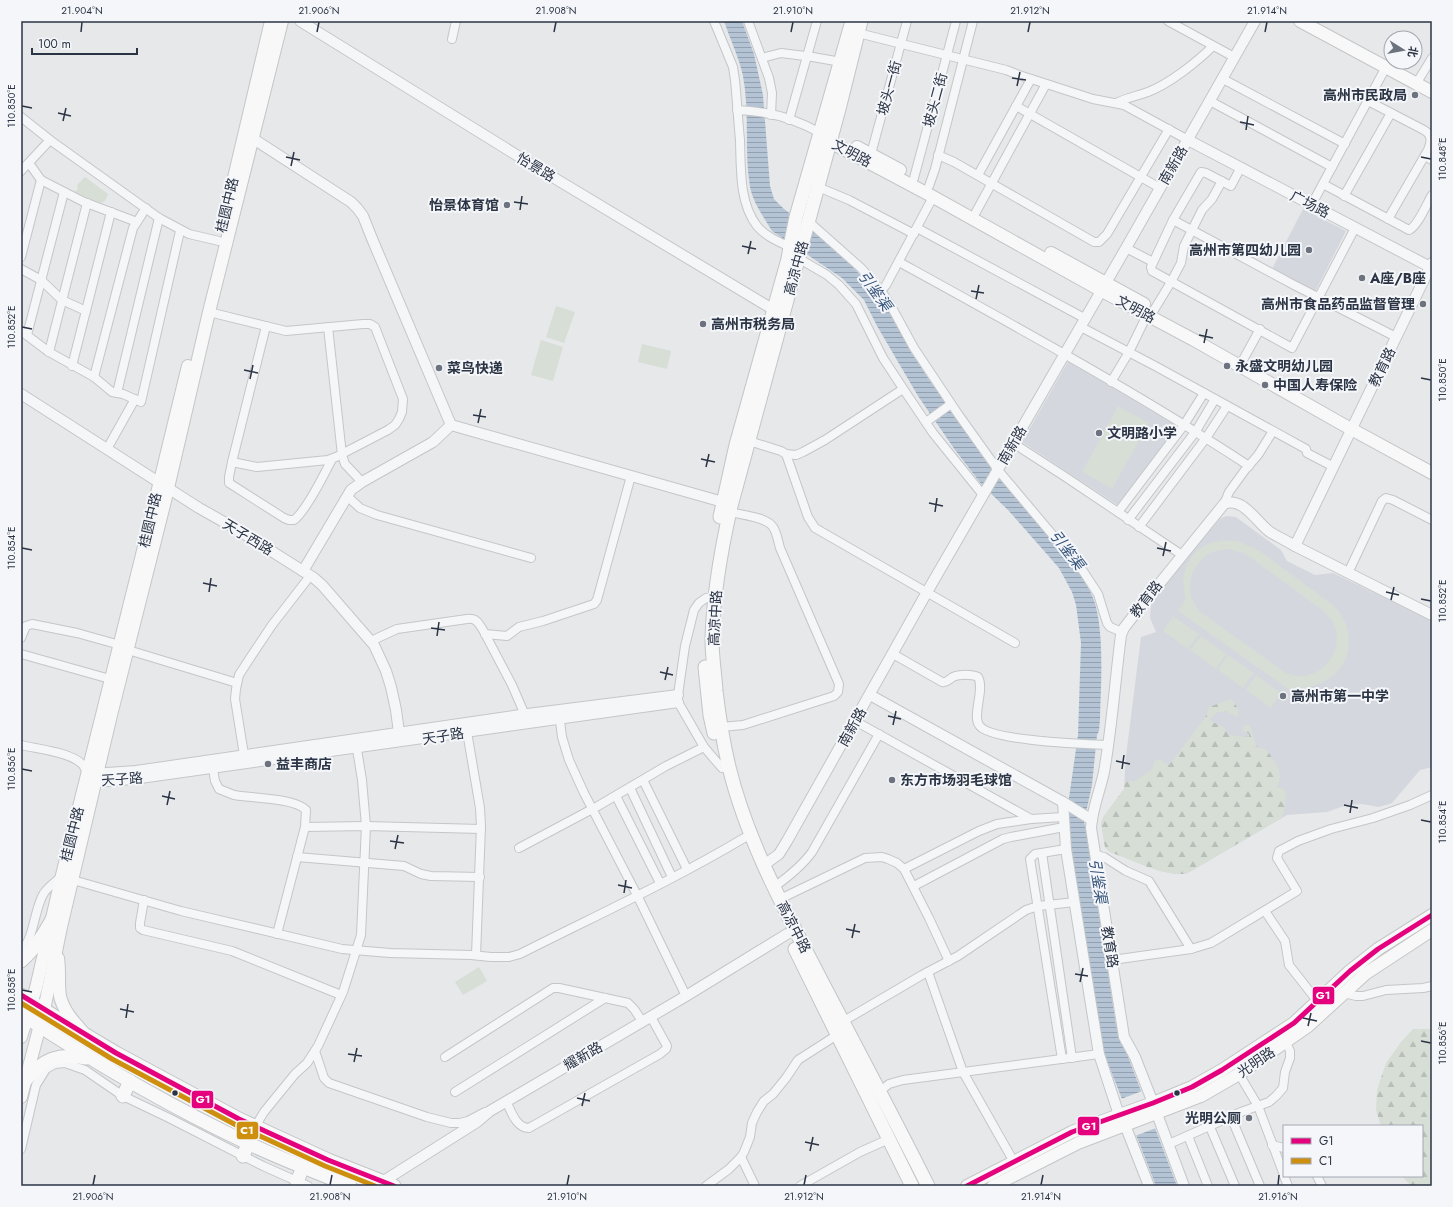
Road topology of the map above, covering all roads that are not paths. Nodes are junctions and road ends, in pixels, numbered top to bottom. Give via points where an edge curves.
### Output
1 (270, 21) edge
2 (282, 21) edge
3 (300, 21) edge
4 (456, 21) edge
5 (714, 21) edge
6 (748, 21) edge
7 (817, 21) edge
8 (845, 21) edge
9 (907, 21) edge
10 (956, 21) edge
11 (973, 21) edge
12 (1168, 21) edge
13 (1255, 21) edge
14 (1300, 21) edge
15 (858, 27) edge
16 (452, 39) dead end
17 (901, 43) junction
18 (1213, 46) junction
19 (947, 54) junction
20 (807, 56) junction
21 (1234, 57) junction
22 (762, 58) junction
23 (963, 58) junction
24 (1432, 58) edge
25 (841, 62) junction
26 (1383, 65) edge
27 (1384, 70) edge
28 (1391, 70) edge
29 (1031, 79) junction
30 (1223, 79) junction
31 (1046, 84) junction
32 (1416, 84) junction
33 (1432, 92) edge
34 (1210, 101) junction
35 (1368, 101) junction
36 (1116, 103) junction
37 (1016, 106) junction
38 (739, 110) junction
39 (1391, 113) junction
40 (768, 114) junction
41 (1030, 114) junction
42 (21, 117) edge
43 (789, 120) junction
44 (1169, 129) junction
45 (827, 137) junction
46 (252, 138) junction
47 (50, 140) junction
48 (1188, 140) junction
49 (1345, 144) junction
50 (871, 154) junction
51 (938, 155) junction
52 (1428, 158) edge
53 (29, 163) junction
54 (1241, 167) junction
55 (1332, 167) junction
56 (21, 171) edge
57 (978, 175) junction
58 (1140, 177) junction
59 (914, 178) junction
60 (41, 180) junction
61 (1222, 182) junction
62 (992, 183) junction
63 (1323, 184) junction
64 (818, 187) junction
65 (1160, 188) junction
66 (931, 191) junction
67 (64, 192) junction
68 (1432, 194) edge
69 (1344, 196) junction
70 (87, 203) junction
71 (1312, 204) junction
72 (806, 205) junction
73 (146, 208) junction
74 (111, 212) junction
75 (976, 212) junction
76 (159, 218) junction
77 (1388, 219) junction
78 (1173, 220) junction
79 (804, 221) junction
80 (137, 222) junction
81 (1355, 228) junction
82 (180, 231) junction
83 (915, 231) junction
84 (1192, 231) junction
85 (222, 242) junction
86 (1126, 248) junction
87 (795, 251) junction
88 (21, 257) edge
89 (898, 262) junction
90 (1153, 262) junction
91 (1431, 266) edge
92 (21, 269) edge
93 (41, 280) junction
94 (1172, 282) junction
95 (1104, 287) junction
96 (881, 291) junction
97 (1318, 298) junction
98 (62, 300) junction
99 (774, 310) junction
100 (86, 311) junction
101 (209, 312) junction
102 (1150, 313) junction
103 (1083, 323) junction
104 (266, 326) junction
105 (328, 327) junction
106 (1260, 329) junction
107 (24, 333) edge
108 (1396, 337) junction
109 (49, 352) junction
110 (1129, 352) junction
111 (1065, 355) junction
112 (1243, 360) junction
113 (72, 366) junction
114 (94, 378) junction
115 (1111, 382) junction
116 (903, 389) junction
117 (117, 393) junction
118 (1204, 393) junction
119 (21, 394) edge
120 (135, 399) junction
121 (1215, 399) junction
122 (949, 405) junction
123 (1227, 406) junction
124 (928, 420) junction
125 (451, 425) junction
126 (1184, 425) junction
127 (1354, 426) junction
128 (1196, 431) junction
129 (1273, 431) junction
130 (1206, 438) junction
131 (749, 441) junction
132 (1013, 443) junction
133 (107, 449) junction
134 (342, 454) junction
135 (786, 454) junction
136 (332, 459) junction
137 (232, 462) junction
138 (1432, 464) edge
139 (1249, 466) junction
140 (1334, 466) junction
141 (997, 472) junction
142 (1432, 473) edge
143 (631, 476) junction
144 (362, 482) junction
145 (163, 485) junction
146 (984, 493) junction
147 (347, 496) junction
148 (1224, 504) junction
149 (726, 507) junction
150 (1118, 512) junction
151 (1128, 520) junction
152 (1432, 520) edge
153 (1139, 527) junction
154 (1295, 546) junction
155 (1182, 555) junction
156 (531, 558) dead end
157 (306, 573) junction
158 (1348, 573) junction
159 (927, 592) junction
160 (711, 598) junction
161 (1432, 615) edge
162 (1122, 632) junction
163 (485, 634) junction
164 (21, 638) edge
165 (371, 641) junction
166 (1015, 644) dead end
167 (124, 648) junction
168 (21, 654) edge
169 (893, 654) junction
170 (110, 679) junction
171 (237, 683) junction
172 (870, 695) junction
173 (678, 698) junction
174 (559, 715) junction
175 (526, 719) junction
176 (855, 721) junction
177 (721, 727) junction
178 (467, 728) junction
179 (879, 734) junction
180 (400, 738) junction
181 (356, 744) junction
182 (21, 745) edge
183 (1103, 745) junction
184 (704, 746) junction
185 (245, 760) junction
186 (213, 764) junction
187 (722, 768) junction
188 (93, 777) junction
189 (643, 780) junction
190 (630, 788) junction
191 (1432, 795) edge
192 (616, 796) junction
193 (1065, 804) junction
194 (593, 809) junction
195 (1063, 817) junction
196 (1089, 818) junction
197 (1031, 819) junction
198 (366, 826) junction
199 (305, 827) junction
200 (1064, 827) junction
201 (481, 829) junction
202 (744, 838) junction
203 (519, 848) dead end
204 (1066, 849) junction
205 (1042, 853) junction
206 (1096, 855) junction
207 (297, 857) junction
208 (365, 863) junction
209 (764, 865) junction
210 (687, 869) junction
211 (904, 869) junction
212 (672, 876) junction
213 (67, 877) junction
214 (480, 877) junction
215 (660, 883) junction
216 (914, 886) junction
217 (777, 893) junction
218 (638, 895) junction
219 (144, 900) junction
220 (1075, 902) junction
221 (1050, 905) junction
222 (1038, 906) junction
223 (1265, 911) junction
224 (1432, 915) edge
225 (53, 918) junction
226 (1432, 930) edge
227 (277, 934) junction
228 (787, 934) junction
229 (56, 948) junction
230 (1191, 949) junction
231 (21, 950) edge
232 (357, 951) junction
233 (476, 955) junction
234 (1112, 960) junction
235 (21, 961) edge
236 (949, 961) junction
237 (928, 972) junction
238 (1432, 986) edge
239 (1344, 993) junction
240 (341, 995) junction
241 (686, 996) junction
242 (26, 998) edge
243 (605, 998) junction
244 (1318, 1002) junction
245 (44, 1010) junction
246 (24, 1016) edge
247 (646, 1019) junction
248 (842, 1022) junction
249 (39, 1026) junction
250 (85, 1035) junction
251 (837, 1035) junction
252 (21, 1037) edge
253 (1286, 1042) junction
254 (315, 1051) junction
255 (1099, 1054) junction
256 (444, 1057) dead end
257 (1072, 1058) junction
258 (1062, 1059) junction
259 (93, 1060) junction
260 (963, 1072) junction
261 (1239, 1074) junction
262 (25, 1081) junction
263 (130, 1081) junction
264 (455, 1092) dead end
265 (880, 1092) junction
266 (123, 1096) junction
267 (21, 1097) edge
268 (506, 1101) junction
269 (1258, 1106) junction
270 (1153, 1109) junction
271 (490, 1111) junction
272 (172, 1112) junction
273 (229, 1114) junction
274 (1231, 1117) junction
275 (1125, 1119) junction
276 (887, 1120) junction
277 (256, 1127) junction
278 (1210, 1127) junction
279 (212, 1131) junction
280 (1188, 1136) junction
281 (890, 1139) junction
282 (248, 1144) junction
283 (1168, 1144) junction
284 (1272, 1145) junction
285 (1283, 1148) edge
286 (21, 1149) edge
287 (243, 1156) junction
288 (741, 1158) junction
289 (1014, 1162) junction
290 (303, 1167) junction
291 (1283, 1173) edge
292 (1318, 1177) edge
293 (987, 1181) edge
294 (302, 1184) edge
295 (388, 1184) edge
296 (350, 1186) edge
297 (706, 1186) edge
298 (755, 1186) edge
299 (800, 1186) edge
300 (912, 1186) edge
301 (928, 1186) edge
302 (967, 1186) edge
303 (993, 1186) edge
304 (1149, 1186) edge
305 (1184, 1186) edge
306 (1208, 1186) edge
307 (1235, 1186) edge
308 (1260, 1186) edge
309 (1322, 1186) edge

1 - 85 main road, 桂圆中路
2 - 46 main road, 桂圆中路
3 - 99 street, 怡景路
4 - 16 street
5 - 38 street via 733,66
6 - 22 street
7 - 20 street
8 - 15 street via 844,26
9 - 17 street, 坡头一街
10 - 19 street, 坡头二街
11 - 23 street
12 - 18 street
13 - 21 street, 南新路
14 - 26 main road
15 - 17 street
15 - 25 main road, 高凉中路
15 - 45 main road, 高凉中路
17 - 19 street
17 - 50 street, 坡头一街
18 - 21 street
18 - 36 street via 1191,65 1162,84
19 - 23 street
19 - 59 street, 坡头二街
20 - 22 street via 781,53
20 - 25 street
20 - 43 street
21 - 30 street, 南新路
22 - 40 street via 772,94
23 - 29 street
23 - 51 street
24 - 32 street
25 - 45 main road, 高凉中路
27 - 35 street
28 - 32 main road
29 - 31 street
29 - 37 street
30 - 34 street, 南新路
30 - 49 street
31 - 36 street
31 - 41 street
32 - 33 main road
34 - 48 street, 南新路
34 - 55 street
35 - 39 street
35 - 49 street
36 - 44 street
37 - 41 street
37 - 57 street
38 - 40 street
38 - 87 street via 743,187 750,214 763,232
39 - 52 street via 1428,132 1431,137
39 - 69 street
40 - 43 street
41 - 58 street
41 - 62 street
42 - 47 street
43 - 45 street
44 - 48 street
44 - 58 street
45 - 50 main road, 文明路
45 - 64 main road, 高凉中路
45 - 66 main road, 文明路
45 - 72 main road, 高凉中路
46 - 85 main road, 桂圆中路
46 - 125 street via 342,195 358,208
47 - 53 street
47 - 73 street
48 - 54 street, 广场路
48 - 65 street, 南新路
49 - 55 street
50 - 59 main road, 文明路
51 - 57 street
51 - 66 street
52 - 77 street
53 - 56 street
53 - 60 street
54 - 61 street via 1231,186
54 - 71 street, 广场路
55 - 63 street
57 - 62 street
58 - 62 street via 1107,234 1099,242 1094,242
58 - 65 street
59 - 66 main road, 文明路
60 - 67 street
60 - 88 street
61 - 78 street via 1202,172
61 - 84 street via 1212,200 1202,210
62 - 75 street
63 - 69 street
63 - 71 street
64 - 72 main road, 高凉中路
64 - 83 street
65 - 86 street, 南新路
66 - 75 main road, 文明路
66 - 83 street
66 - 95 main road, 文明路
67 - 70 street
67 - 93 street
68 - 77 street via 1411,229 1407,230
69 - 77 street
70 - 74 street
70 - 98 street
71 - 81 street, 广场路
72 - 79 main road, 高凉中路
73 - 76 street
73 - 80 street
74 - 80 street
74 - 100 street
75 - 95 main road, 文明路
76 - 82 street
76 - 117 street
78 - 84 street
78 - 90 street
79 - 87 main road, 高凉中路
79 - 96 street via 861,268
80 - 114 street via 132,228
81 - 91 street, 广场路
81 - 97 street
82 - 85 street
82 - 120 street via 141,402
83 - 89 street
83 - 103 street
84 - 94 street
84 - 97 street
85 - 101 main road, 桂圆中路
85 - 145 main road, 桂圆中路
86 - 90 street
86 - 95 street, 南新路
87 - 99 main road, 高凉中路 via 788,259
87 - 116 street via 839,285 856,304 883,358
87 - 131 main road, 高凉中路
89 - 96 street
89 - 111 street
90 - 94 street via 1150,269
91 - 108 street, 教育路
92 - 93 street
93 - 98 street
93 - 107 street
94 - 102 street
94 - 106 street
95 - 102 main road, 文明路
95 - 103 street, 南新路
96 - 122 street
97 - 106 street via 1292,348
97 - 108 street
98 - 100 street
98 - 109 street
99 - 149 main road, 高凉中路 via 738,437
100 - 113 street
101 - 104 street
101 - 145 main road, 桂圆中路
102 - 110 street
102 - 112 main road, 文明路
102 - 127 main road, 文明路 via 1198,342
103 - 110 street
103 - 111 street, 南新路
104 - 105 street via 292,331
104 - 137 street
105 - 134 street
105 - 134 street via 363,324 374,326 403,399 402,412 395,425
106 - 112 street
107 - 109 street
108 - 127 street, 教育路
109 - 113 street
110 - 115 street
110 - 118 street
111 - 115 street
111 - 132 street, 南新路
112 - 127 main road, 文明路
113 - 114 street
114 - 117 street
115 - 126 street
116 - 124 street
116 - 135 street via 825,440 796,455
117 - 120 street
118 - 121 street
118 - 126 street
119 - 133 street, 天子西路
120 - 133 street
121 - 123 street
121 - 128 street
122 - 124 street
122 - 141 street
123 - 129 street
123 - 130 street
124 - 146 street
125 - 143 street
125 - 144 street via 433,442
126 - 128 street
126 - 150 street
127 - 138 main road, 文明路
127 - 140 street, 教育路
127 - 142 main road, 文明路
128 - 130 street
128 - 151 street
129 - 139 street
129 - 140 street via 1306,449 1307,453
130 - 139 street
130 - 153 street
131 - 135 street
131 - 149 main road, 高凉中路
132 - 141 street, 南新路
132 - 150 street
133 - 145 street, 天子西路
134 - 136 street
134 - 144 street via 345,464
135 - 159 street via 808,517 815,528
136 - 137 street via 257,467
136 - 137 street via 297,518 291,520 229,483
139 - 148 street via 1229,492
140 - 154 street, 教育路
141 - 146 street, 南新路
141 - 162 street via 1083,571 1098,594 1107,623
143 - 149 street
143 - 163 street via 594,604 520,627 507,636
144 - 147 street
145 - 157 street, 天子西路
145 - 167 main road, 桂圆中路
146 - 159 street, 南新路
147 - 156 street via 360,508 376,515
147 - 157 street
148 - 154 street via 1231,502 1243,506 1270,532
148 - 155 street, 教育路
149 - 160 main road, 高凉中路 via 715,539
149 - 177 street via 768,522 774,528 780,548 839,684 838,692 834,696 743,725
150 - 151 street
151 - 153 street
152 - 158 street via 1386,498 1382,501
153 - 155 street
154 - 158 street
155 - 162 street, 教育路
157 - 165 street, 天子西路 via 322,585
157 - 171 street via 259,643 239,675
158 - 161 street
159 - 166 street
159 - 169 street, 南新路
160 - 173 street via 699,603 694,610 685,646
160 - 177 main road, 高凉中路 via 713,660
160 - 187 main road, 高凉中路 via 704,644 710,715
162 - 183 street, 教育路
163 - 165 street via 477,620 470,618 397,629
163 - 175 street via 512,685
164 - 167 street via 26,626 32,624 77,633
165 - 180 street, 天子西路 via 386,671
167 - 170 main road, 桂圆中路
167 - 171 street
167 - 188 main road, 桂圆中路
168 - 170 street
169 - 172 street, 南新路
169 - 183 street via 942,682 959,675 978,677 978,722 979,726 986,730 1004,736
170 - 188 main road, 桂圆中路
171 - 185 street via 236,699
172 - 176 street, 南新路
172 - 193 street
173 - 174 street, 天子路
173 - 184 street
174 - 175 street, 天子路
174 - 194 street via 569,760
175 - 178 street, 天子路
176 - 179 street
176 - 209 street, 南新路 via 781,851
177 - 209 main road, 高凉中路 via 739,800
178 - 180 street, 天子路
178 - 201 street
179 - 197 street
179 - 217 street via 812,852
180 - 181 street, 天子路
181 - 185 street, 天子路
181 - 198 street
182 - 188 street via 71,757 79,761
183 - 196 street, 教育路 via 1103,773
184 - 187 street
184 - 189 street
185 - 186 street, 天子路
186 - 188 street, 天子路 via 133,780
186 - 199 street via 215,782 219,789 233,794 299,805 306,810
187 - 202 main road, 高凉中路
188 - 213 main road, 桂圆中路
189 - 190 street
189 - 210 street
190 - 192 street
190 - 212 street
191 - 223 street via 1374,818 1331,828 1279,851 1278,858 1297,891
192 - 194 street
192 - 215 street
193 - 195 street
193 - 196 street
194 - 203 street
194 - 218 street
195 - 197 street
195 - 200 street
196 - 206 street, 教育路
197 - 211 street via 997,824 979,830
198 - 199 street
198 - 201 street
198 - 208 street
199 - 207 street
200 - 204 street
200 - 216 street via 1003,839
201 - 214 street
202 - 210 street
202 - 228 main road, 高凉中路
204 - 205 street
204 - 220 street
205 - 221 street
205 - 222 street via 1033,855 1030,859
206 - 230 street via 1149,881
206 - 234 street, 教育路
207 - 208 street
207 - 227 street
208 - 214 street via 404,866 431,876
208 - 232 street via 363,915
209 - 217 main road, 高凉中路
210 - 212 street
211 - 216 street
211 - 217 street via 882,857 865,858
212 - 215 street
213 - 219 street
213 - 225 main road, 桂圆中路
213 - 229 main road, 桂圆中路
213 - 231 street via 44,893 28,943
214 - 233 street
215 - 218 street
216 - 236 street
217 - 248 main road, 高凉中路
218 - 233 street via 520,954 510,957
218 - 241 street
219 - 227 street via 181,912
219 - 240 street via 140,923 143,930 232,951
220 - 221 street
220 - 255 street
221 - 222 street
221 - 257 street
222 - 236 street via 1017,914
222 - 258 street
223 - 230 street via 1211,943
223 - 244 street via 1284,941 1289,965
224 - 244 main road, 光明路 via 1378,949 1350,971
225 - 235 main road via 30,953
225 - 242 main road, 桂圆中路
226 - 239 main road, 光明路 via 1379,964
227 - 232 street
228 - 241 street, 耀新路
228 - 251 main road, 高凉中路
229 - 245 main road, 桂圆中路
229 - 250 main road via 60,971 60,997 65,1009
230 - 234 street
232 - 233 street
232 - 240 street
234 - 270 street, 教育路 via 1124,1037 1135,1058
236 - 237 street
237 - 248 street
237 - 260 street
238 - 239 street via 1386,990 1363,996
239 - 253 main road, 光明路 via 1317,1019
240 - 254 street
241 - 247 street, 耀新路
242 - 245 main road
242 - 246 main road, 桂圆中路
243 - 247 street via 628,1003
243 - 256 street via 551,988
243 - 264 street
244 - 270 main road, 光明路 via 1294,1023 1222,1070
245 - 249 main road, 桂圆中路
245 - 250 main road
246 - 249 main road
246 - 252 main road, 桂圆中路
247 - 268 street, 耀新路
247 - 268 street via 667,1046 660,1054 529,1128 518,1124
248 - 265 main road, 高凉中路
249 - 259 main road
249 - 262 main road, 桂圆中路
250 - 273 main road
251 - 276 main road, 高凉中路
251 - 288 street via 798,1060 782,1084 764,1101 752,1123 750,1137
253 - 261 main road, 光明路
253 - 269 street via 1290,1058 1283,1088 1268,1102
254 - 271 street via 324,1078 329,1083 427,1117 460,1123
254 - 277 street via 264,1112
255 - 257 street
255 - 275 street
257 - 258 street
258 - 260 street
259 - 262 main road via 56,1057 45,1061
259 - 263 main road
260 - 265 street via 896,1082 889,1084
260 - 289 street
261 - 269 street
261 - 270 main road, 光明路 via 1201,1096
262 - 267 main road, 桂圆中路
263 - 266 main road
263 - 272 main road
265 - 276 main road, 高凉中路
266 - 272 street
266 - 286 street via 85,1070 65,1063 55,1064 46,1069 36,1085
268 - 271 street, 耀新路
269 - 274 street
269 - 284 street
270 - 275 main road, 光明路
270 - 283 street, 教育路
271 - 295 street, 耀新路
272 - 279 main road
273 - 277 main road
273 - 279 main road
274 - 278 street
274 - 308 street
275 - 289 main road, 光明路 via 1072,1132
275 - 303 main road, 光明路
275 - 304 street
276 - 281 main road, 高凉中路
276 - 301 main road, 高凉中路
277 - 295 main road
278 - 280 street
278 - 307 street
279 - 282 main road
279 - 287 street
280 - 283 street
280 - 306 street
281 - 299 street via 860,1152
281 - 300 main road, 高凉中路
282 - 287 main road
282 - 290 main road
283 - 305 street, 教育路
284 - 285 street
284 - 291 street
287 - 294 street
288 - 297 street
288 - 298 street
289 - 293 main road, 光明路
290 - 294 main road
290 - 296 main road
292 - 309 street
293 - 302 main road, 光明路

